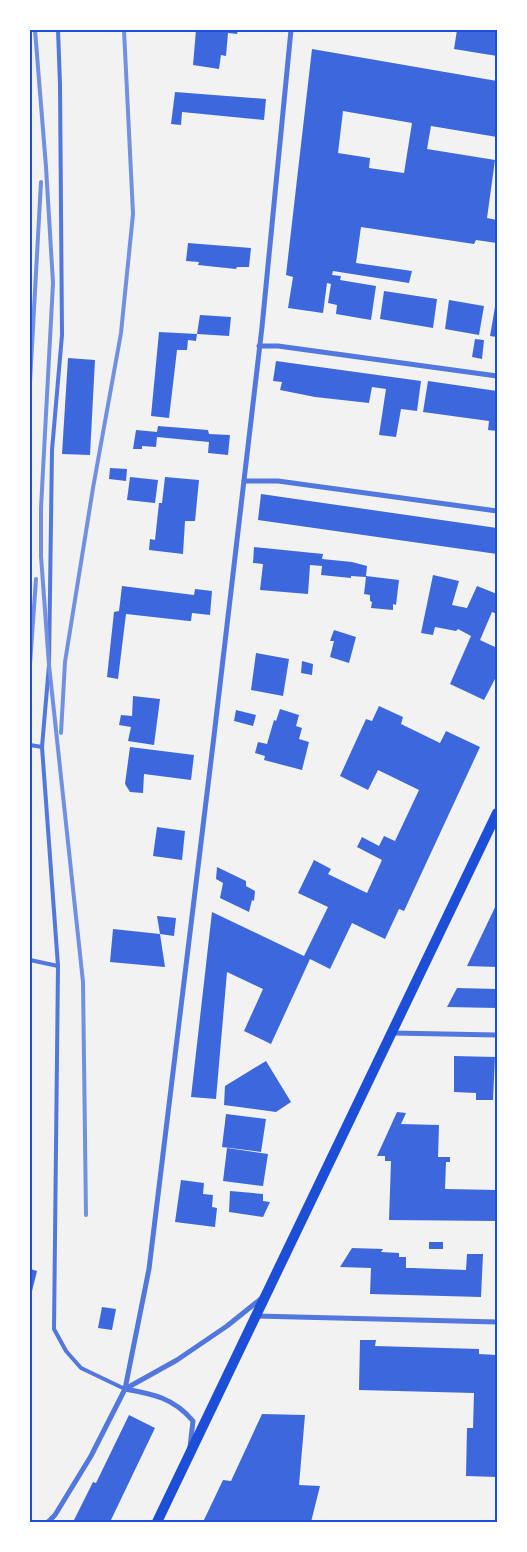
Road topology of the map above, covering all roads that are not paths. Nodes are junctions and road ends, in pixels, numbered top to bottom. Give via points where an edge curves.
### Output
1 (58, 30) edge
2 (291, 30) edge
3 (259, 346) junction
4 (497, 376) edge
5 (244, 481) junction
6 (497, 511) edge
7 (30, 745) edge
8 (42, 746) junction
9 (497, 813) edge
10 (30, 960) edge
11 (58, 966) junction
12 (392, 1033) junction
13 (497, 1035) edge
14 (268, 1293) junction
15 (256, 1316) junction
16 (497, 1322) edge
17 (125, 1389) junction
18 (190, 1454) junction
19 (48, 1522) edge
20 (157, 1522) edge

1 - 8 lane via 62,334 52,450 48,665
2 - 3 street
3 - 4 street
3 - 5 street
5 - 6 street via 278,482
5 - 17 street via 149,1269
7 - 8 lane
8 - 11 lane
9 - 12 main road
10 - 11 lane
11 - 17 lane via 54,1329 66,1351 81,1368
12 - 13 street
12 - 14 main road
14 - 15 main road
14 - 17 street via 177,1360
15 - 16 street
15 - 18 main road
17 - 18 street via 158,1395 184,1410 193,1421
17 - 19 street via 91,1456
18 - 20 main road

